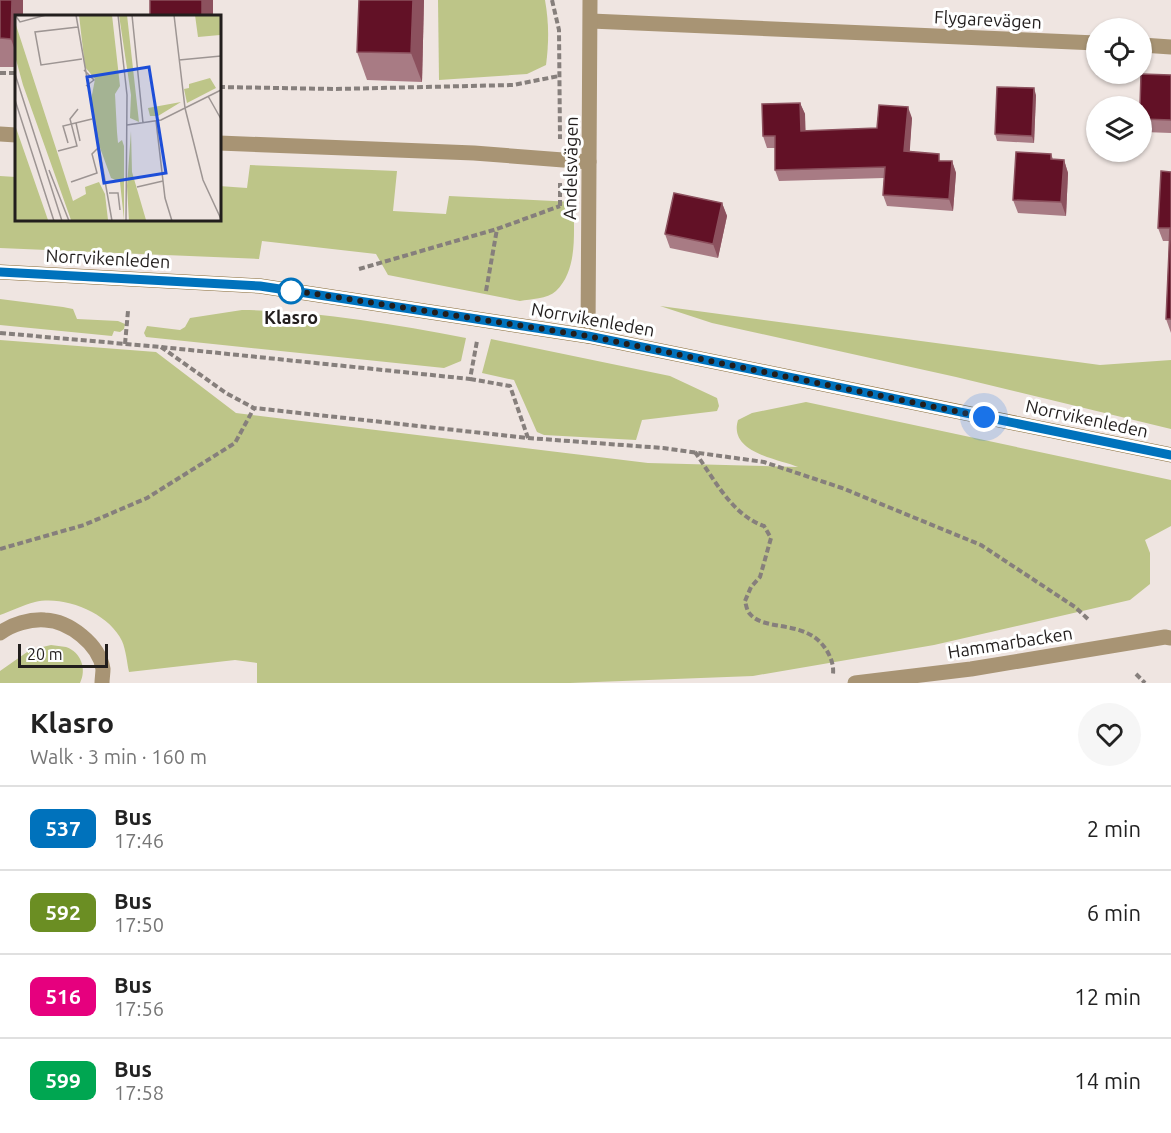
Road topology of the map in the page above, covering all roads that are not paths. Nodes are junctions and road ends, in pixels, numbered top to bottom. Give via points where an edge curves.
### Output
1 (590, 0) edge
2 (591, 21) junction
3 (1086, 43) edge
4 (1152, 46) edge
5 (1171, 47) edge
6 (0, 134) edge
7 (15, 135) edge
8 (220, 143) edge
9 (590, 162) junction
10 (0, 272) edge
11 (588, 336) junction
12 (1171, 455) edge
13 (0, 633) edge
14 (1171, 638) edge
15 (102, 683) edge
16 (855, 683) edge

1 - 2 street, Andelsvägen
2 - 3 street, Flygarevägen
2 - 9 street, Andelsvägen
4 - 5 street
6 - 7 street
8 - 9 street via 474,153
9 - 11 street, Andelsvägen
10 - 11 main road, Norrvikenleden via 260,286
11 - 12 main road, Norrvikenleden
13 - 15 street via 29,621 47,620 76,630 93,646 103,668
14 - 16 street, Hammarbacken

